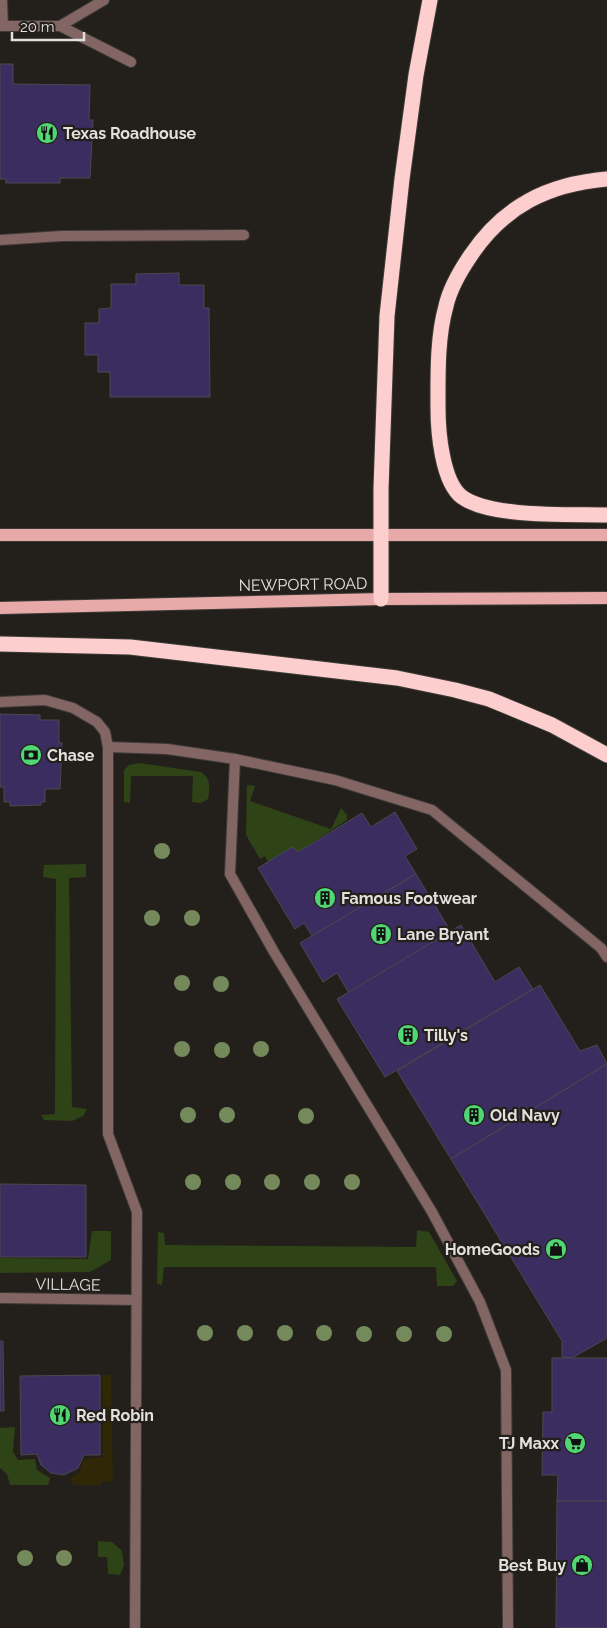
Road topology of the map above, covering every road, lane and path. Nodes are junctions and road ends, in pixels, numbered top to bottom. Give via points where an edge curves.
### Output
1 (2, 0) edge
2 (104, 0) edge
3 (430, 0) edge
4 (2, 26) edge
5 (60, 26) junction
6 (131, 62) dead end
7 (607, 179) edge
8 (244, 235) dead end
9 (0, 240) edge
10 (607, 516) edge
11 (381, 534) junction
12 (0, 535) edge
13 (607, 535) edge
14 (607, 598) edge
15 (381, 599) junction
16 (0, 608) edge
17 (0, 644) edge
18 (0, 702) edge
19 (108, 747) junction
20 (607, 755) edge
21 (235, 760) junction
22 (607, 957) edge
23 (0, 1298) edge
24 (136, 1300) junction
25 (135, 1628) edge
26 (508, 1628) edge

1 - 4 lane
2 - 5 lane
3 - 11 highway via 416,75 386,316
4 - 5 lane
5 - 6 lane
7 - 10 highway via 559,187 534,198 502,218 478,245 451,289 446,306 438,414 444,460 461,496 478,506 497,510
8 - 9 lane via 62,236
11 - 12 main road
11 - 13 main road
11 - 15 highway
14 - 15 main road, NEWPORT ROAD
15 - 16 main road, NEWPORT ROAD
17 - 20 highway via 130,647 397,678 489,699 552,725
18 - 19 lane via 45,700 73,708 97,722 105,732
19 - 21 lane via 167,749
19 - 24 lane via 108,1134 137,1212
21 - 22 lane via 335,780 432,810 601,948
21 - 26 lane via 230,874 432,1212 480,1302 506,1370
23 - 24 lane, VILLAGE
24 - 25 lane

